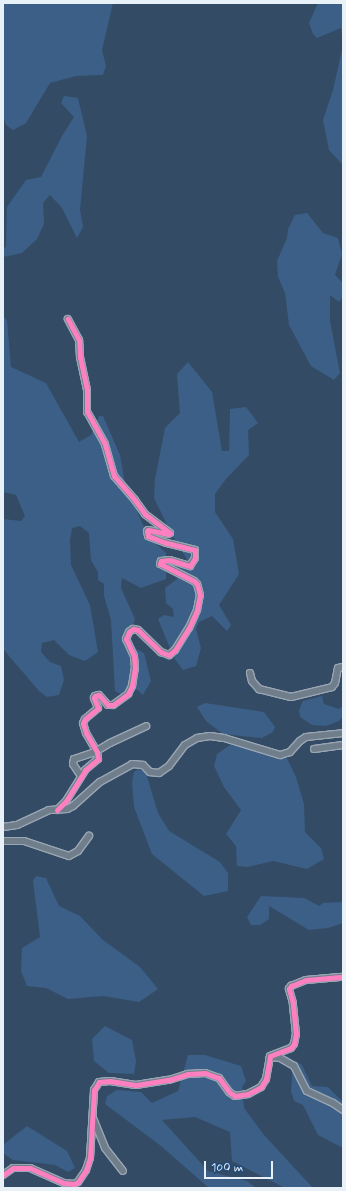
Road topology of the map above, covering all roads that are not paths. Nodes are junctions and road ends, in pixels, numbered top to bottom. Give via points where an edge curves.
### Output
1 (68, 319) dead end
2 (343, 667) edge
3 (250, 673) dead end
4 (146, 726) dead end
5 (343, 733) edge
6 (343, 745) edge
7 (314, 749) dead end
8 (97, 752) junction
9 (81, 776) junction
10 (57, 810) junction
11 (3, 827) edge
12 (88, 836) dead end
13 (3, 841) edge
14 (343, 977) edge
15 (270, 1060) junction
16 (343, 1110) edge
17 (92, 1114) junction
18 (123, 1171) dead end
19 (3, 1175) edge

1 - 8 street via 79,340 87,390 87,412 104,442 114,478 145,514 170,533 148,530 148,536 196,550 190,566 170,560 161,560 160,564 194,581 200,595 189,628 169,655 161,652 138,630 133,629 127,635 135,668 128,694 112,705 108,705 99,695 95,696 98,708 83,723
2 - 3 street via 338,668 332,688 291,697 259,689 252,681
4 - 8 street
5 - 10 street via 306,737 290,752 280,755 224,738 197,738 185,745 165,771 155,774 143,765 132,764 100,782 73,806
6 - 7 street
8 - 9 street via 98,759
8 - 9 street via 80,755 72,760
9 - 10 street via 66,801
10 - 11 street via 49,810 17,825
12 - 13 street via 78,851 69,856 24,841
14 - 15 street via 306,980 291,986 289,989 296,1034 294,1044 291,1048 272,1054
15 - 16 street via 274,1057 280,1058 294,1066 307,1091
15 - 17 street via 266,1080 261,1087 242,1096 229,1092 219,1078 205,1073 136,1085 99,1082 94,1090
17 - 18 street via 105,1148
17 - 19 street via 90,1158 78,1182 64,1183 30,1168 13,1168

